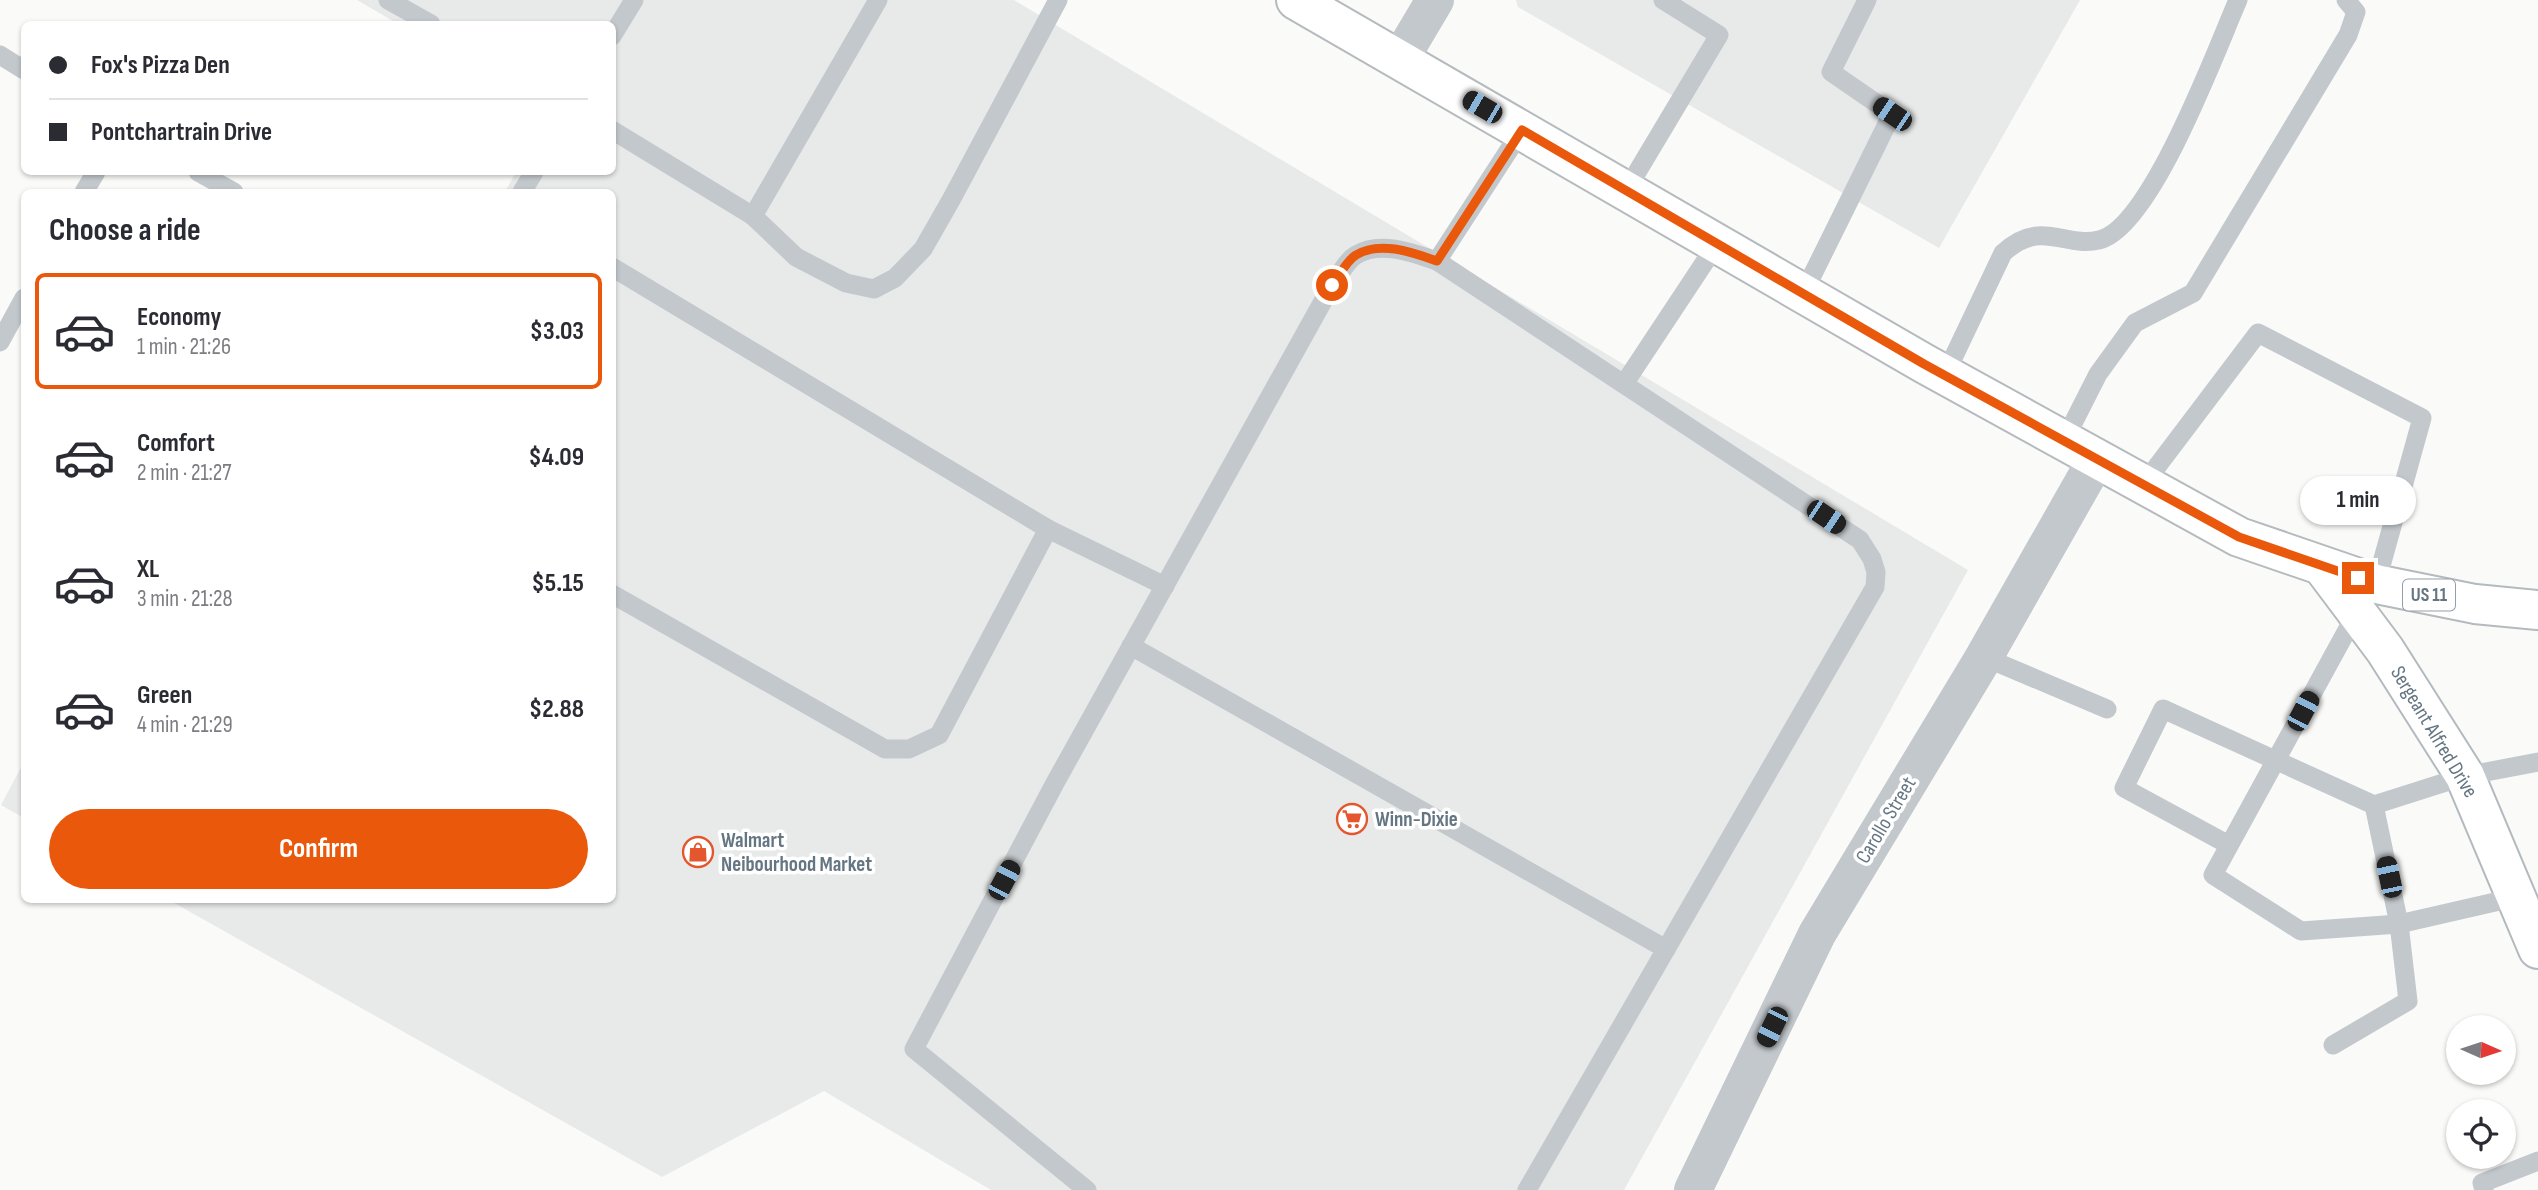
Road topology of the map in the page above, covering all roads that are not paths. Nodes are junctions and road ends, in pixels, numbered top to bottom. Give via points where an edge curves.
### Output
1 (388, 0) edge
2 (634, 0) edge
3 (878, 0) edge
4 (1058, 0) edge
5 (1296, 0) edge
6 (1435, 0) edge
7 (1663, 0) edge
8 (1867, 0) edge
9 (2238, 0) edge
10 (2346, 0) edge
11 (426, 21) edge
12 (616, 29) edge
13 (0, 55) edge
14 (1400, 59) junction
15 (21, 68) edge
16 (1522, 130) junction
17 (616, 132) edge
18 (203, 175) edge
19 (229, 189) edge
20 (1627, 190) junction
21 (753, 216) junction
22 (1718, 242) junction
23 (1437, 261) junction
24 (616, 269) edge
25 (1804, 292) junction
26 (21, 304) edge
27 (0, 342) edge
28 (1945, 375) junction
29 (1624, 384) junction
30 (2080, 451) junction
31 (2143, 485) junction
32 (1048, 529) junction
33 (1165, 586) junction
34 (616, 596) edge
35 (2366, 598) junction
36 (2538, 610) edge
37 (1131, 646) junction
38 (1984, 657) junction
39 (2107, 709) dead end
40 (2276, 760) junction
41 (2538, 762) edge
42 (2465, 776) junction
43 (2374, 805) junction
44 (2229, 845) junction
45 (2517, 897) junction
46 (2399, 924) junction
47 (1666, 949) junction
48 (2538, 949) edge
49 (2333, 1045) dead end
50 (2538, 1161) edge
51 (1087, 1190) edge
52 (1527, 1190) edge
53 (1693, 1190) edge
54 (2484, 1190) edge

1 - 11 lane
2 - 12 lane
3 - 21 lane
4 - 21 lane via 923,249 895,278 874,289 846,283 796,257
5 - 14 main road, US 11
6 - 14 street
7 - 20 lane via 1718,35
8 - 25 lane via 1831,72 1892,114
9 - 28 lane via 2167,159 2138,210 2119,230 2099,240 2054,235 2015,242 2003,253
10 - 30 lane via 2356,12 2348,35 2193,293 2135,324 2098,374
13 - 15 lane
14 - 16 main road, US 11
16 - 20 main road, US 11
16 - 23 lane
17 - 21 lane
18 - 19 lane
20 - 22 main road, US 11
22 - 25 main road, US 11
22 - 29 lane
23 - 29 lane
23 - 33 lane via 1400,249 1356,255 1332,285
24 - 32 lane
25 - 28 main road, US 11
26 - 27 lane
28 - 30 main road, US 11
29 - 47 lane via 1860,540 1876,572 1875,587
30 - 31 main road, US 11
30 - 38 street, Carollo Street
31 - 35 main road, US 11 via 2239,537 2322,566
31 - 35 lane via 2258,333 2422,418
32 - 33 lane
32 - 34 lane via 939,735 909,749 884,750
33 - 37 lane
35 - 36 main road, US 11
35 - 40 lane
35 - 42 main road, Sergeant Alfred Drive via 2385,650
37 - 47 lane
37 - 51 lane via 914,1049
38 - 39 lane
38 - 53 street, Carollo Street via 1817,934
40 - 43 lane
40 - 44 lane
40 - 44 lane via 2163,709 2123,788
41 - 42 lane
42 - 43 lane
42 - 45 main road, Sergeant Alfred Drive
43 - 46 lane
44 - 46 lane via 2213,875 2301,931
45 - 46 lane
45 - 48 main road, Sergeant Alfred Drive
46 - 49 lane via 2408,1001
47 - 52 lane
50 - 54 lane via 2482,1183

